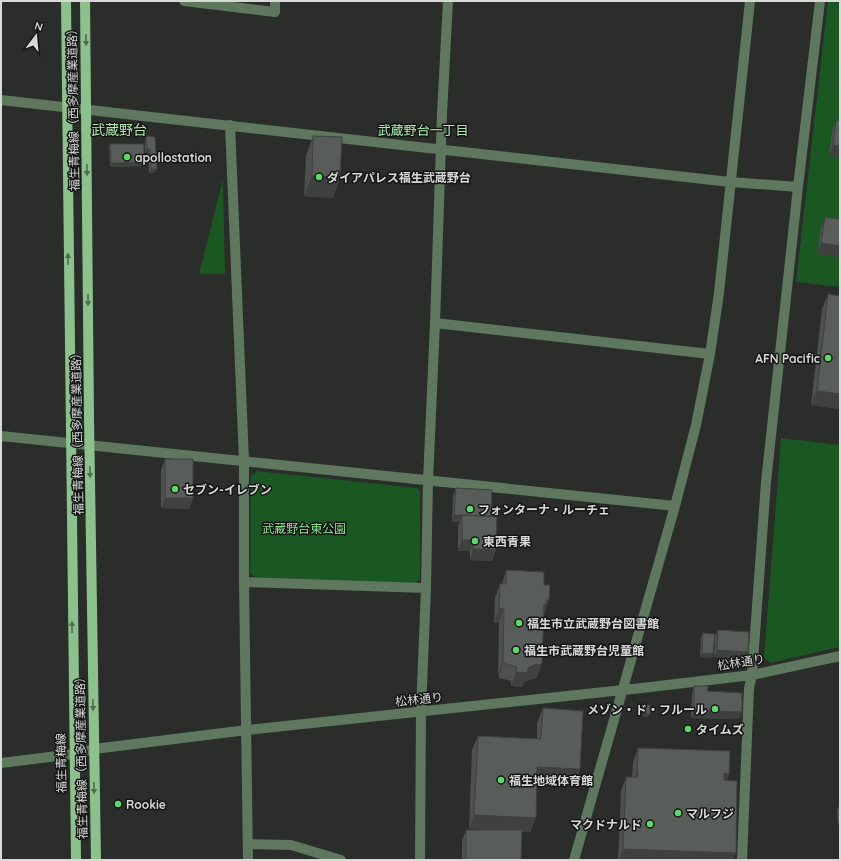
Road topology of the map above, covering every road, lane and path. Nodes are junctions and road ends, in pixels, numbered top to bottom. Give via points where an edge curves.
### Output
1 (66, 1) edge
2 (85, 1) edge
3 (184, 1) edge
4 (275, 1) edge
5 (448, 1) edge
6 (750, 1) edge
7 (820, 1) edge
8 (1, 100) edge
9 (67, 108) junction
10 (87, 110) junction
11 (230, 125) junction
12 (441, 148) junction
13 (730, 182) junction
14 (798, 187) junction
15 (435, 323) junction
16 (710, 354) junction
17 (1, 436) edge
18 (70, 443) junction
19 (90, 444) junction
20 (244, 461) junction
21 (428, 481) junction
22 (675, 506) junction
23 (244, 582) junction
24 (426, 588) junction
25 (840, 656) edge
26 (73, 666) joint
27 (752, 675) junction
28 (623, 690) junction
29 (421, 712) junction
30 (247, 730) junction
31 (94, 749) junction
32 (74, 754) junction
33 (1, 763) edge
34 (248, 844) junction
35 (76, 860) edge
36 (96, 860) edge
37 (248, 860) edge
38 (341, 860) edge
39 (420, 860) edge
40 (574, 860) edge
41 (742, 860) edge

1 - 9 main road, 福生青梅線（西多摩産業道路）
2 -> 10 main road, 福生青梅線（西多摩産業道路）
3 - 4 street via 275,12
5 - 12 street
6 - 13 street
7 - 14 street
8 - 9 street
9 - 10 street
18 -> 9 main road, 福生青梅線（西多摩産業道路）
10 - 11 street
10 -> 19 main road, 福生青梅線（西多摩産業道路）
11 - 12 street
11 - 20 street
12 - 13 street
12 - 15 street
13 - 14 street
13 - 16 street
14 - 27 street via 766,482
15 - 16 street
15 - 21 street
16 - 22 street via 696,425
17 - 18 street
18 - 19 street
26 -> 18 main road, 福生青梅線（西多摩産業道路）
19 - 20 street
19 -> 31 main road, 福生青梅線（西多摩産業道路）
20 - 21 street
20 - 23 street
21 - 22 street
21 - 24 street
22 - 28 street
23 - 24 street
23 - 30 street
24 - 29 street
25 - 27 street, 松林通り
26 - 32 main road, 福生青梅線
27 - 28 street, 松林通り
27 - 41 street via 749,688
28 - 29 street, 松林通り
28 - 40 street
29 - 30 street, 松林通り
29 - 39 street
30 - 31 street, 松林通り
30 - 34 street
31 - 32 street, 松林通り
31 -> 36 main road, 福生青梅線（西多摩産業道路）
32 - 33 street, 松林通り
32 - 35 main road, 福生青梅線
34 - 37 street
34 - 38 street via 291,845

